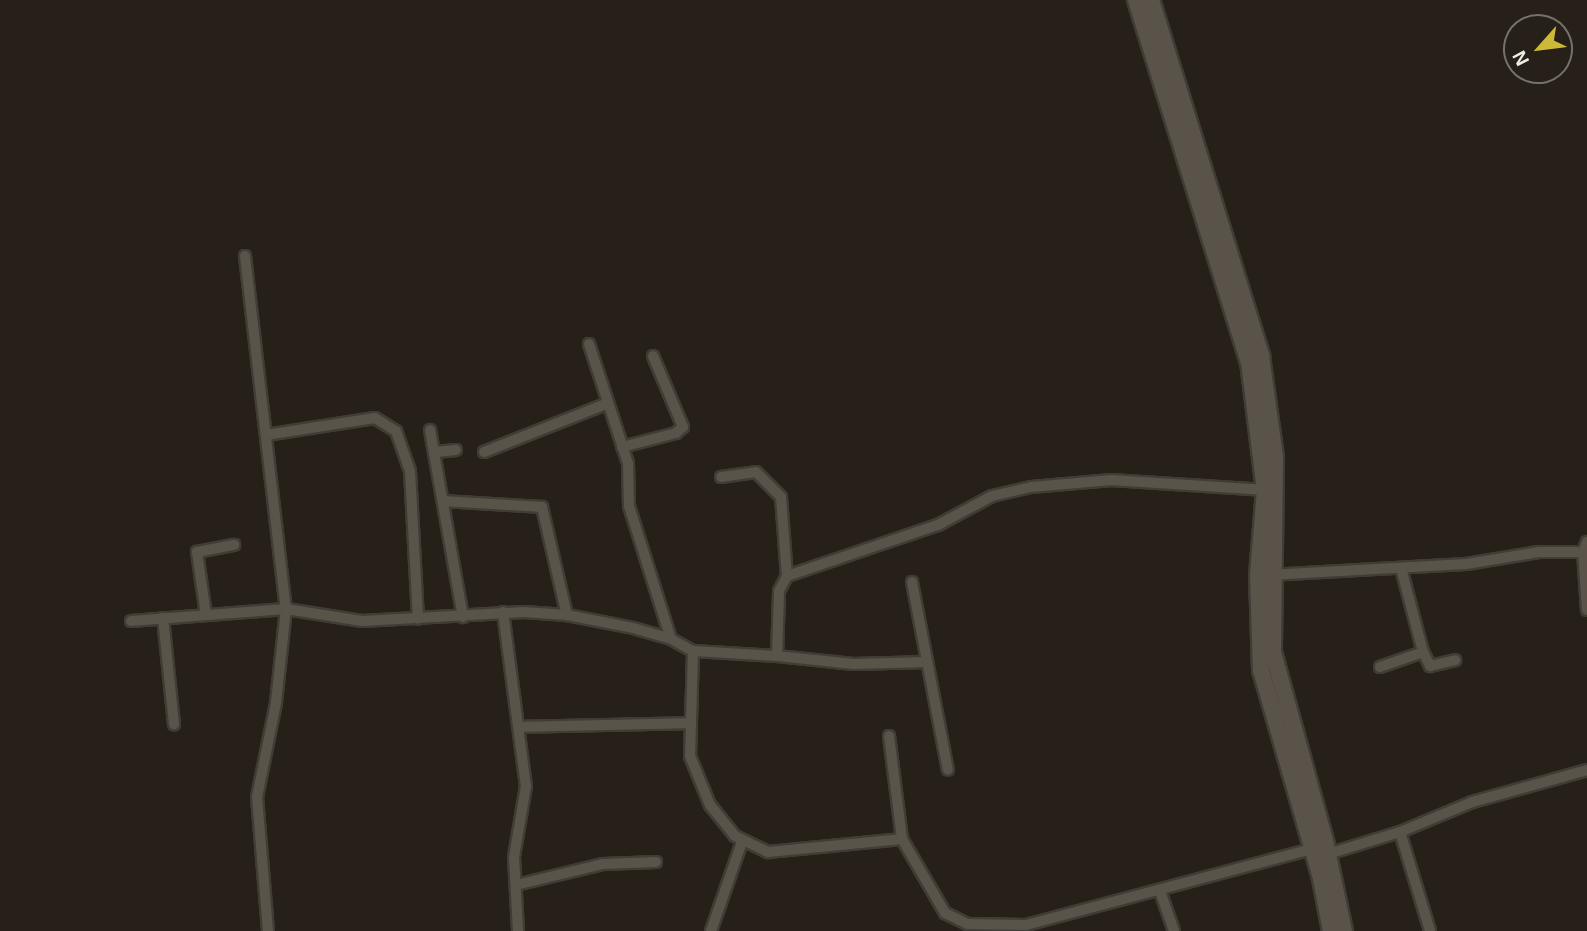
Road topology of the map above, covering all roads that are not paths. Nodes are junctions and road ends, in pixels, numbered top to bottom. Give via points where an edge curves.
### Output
1 (1136, 0) edge
2 (1151, 0) edge
3 (245, 256) dead end
4 (589, 344) dead end
5 (653, 356) dead end
6 (606, 404) junction
7 (430, 430) dead end
8 (266, 435) junction
9 (622, 447) junction
10 (456, 450) dead end
11 (436, 452) junction
12 (484, 452) dead end
13 (721, 477) dead end
14 (1265, 490) junction
15 (443, 501) junction
16 (234, 545) dead end
17 (1585, 547) edge
18 (1401, 568) junction
19 (1265, 575) junction
20 (787, 576) junction
21 (912, 582) dead end
22 (286, 609) junction
23 (1587, 610) edge
24 (503, 611) junction
25 (206, 615) junction
26 (567, 615) junction
27 (463, 617) junction
28 (163, 618) junction
29 (418, 619) junction
30 (131, 621) dead end
31 (671, 639) junction
32 (693, 651) junction
33 (1423, 652) junction
34 (777, 656) junction
35 (1455, 660) dead end
36 (927, 662) junction
37 (1380, 667) dead end
38 (691, 723) junction
39 (174, 724) dead end
40 (520, 727) junction
41 (889, 736) dead end
42 (1587, 769) edge
43 (948, 770) dead end
44 (1400, 832) junction
45 (902, 839) junction
46 (742, 842) junction
47 (1322, 849) junction
48 (656, 862) dead end
49 (516, 886) junction
50 (1160, 891) junction
51 (268, 931) edge
52 (517, 931) edge
53 (710, 931) edge
54 (1174, 931) edge
55 (1331, 931) edge
56 (1344, 931) edge
57 (1430, 931) edge

1 - 14 street via 1243,337
2 - 19 street via 1261,356 1275,457
3 - 8 street
4 - 6 street
5 - 9 street via 683,427 676,433
6 - 9 street
6 - 12 street
7 - 11 street
8 - 22 street
8 - 29 street via 375,418 396,431 410,471
9 - 31 street via 628,463 629,506
10 - 11 street
11 - 15 street
13 - 20 street via 756,472 781,497
14 - 19 street
14 - 20 street via 1112,480 1010,490 938,525
15 - 26 street via 542,507
15 - 27 street
16 - 25 street via 197,552
17 - 18 street
17 - 23 street
18 - 19 street
18 - 33 street
19 - 47 street via 1275,696
20 - 34 street via 779,591
21 - 36 street
22 - 25 street
22 - 29 street via 362,621
22 - 51 street via 276,703 257,797
24 - 26 street
24 - 27 street
24 - 40 street
25 - 28 street
26 - 31 street
27 - 29 street
28 - 30 street
28 - 39 street
31 - 32 street
32 - 34 street
32 - 38 street
33 - 35 street via 1430,666
33 - 37 street
34 - 36 street via 854,664
36 - 43 street
38 - 40 street
38 - 46 street via 690,756 698,780 723,822
40 - 49 street via 526,795 516,837
41 - 45 street
42 - 44 street via 1472,802
44 - 47 street
44 - 57 street via 1422,892
45 - 46 street via 768,852
45 - 50 street via 945,913 968,924 1026,925
46 - 53 street
47 - 50 street
47 - 55 street
47 - 56 street
48 - 49 street via 603,864
49 - 52 street
50 - 54 street

